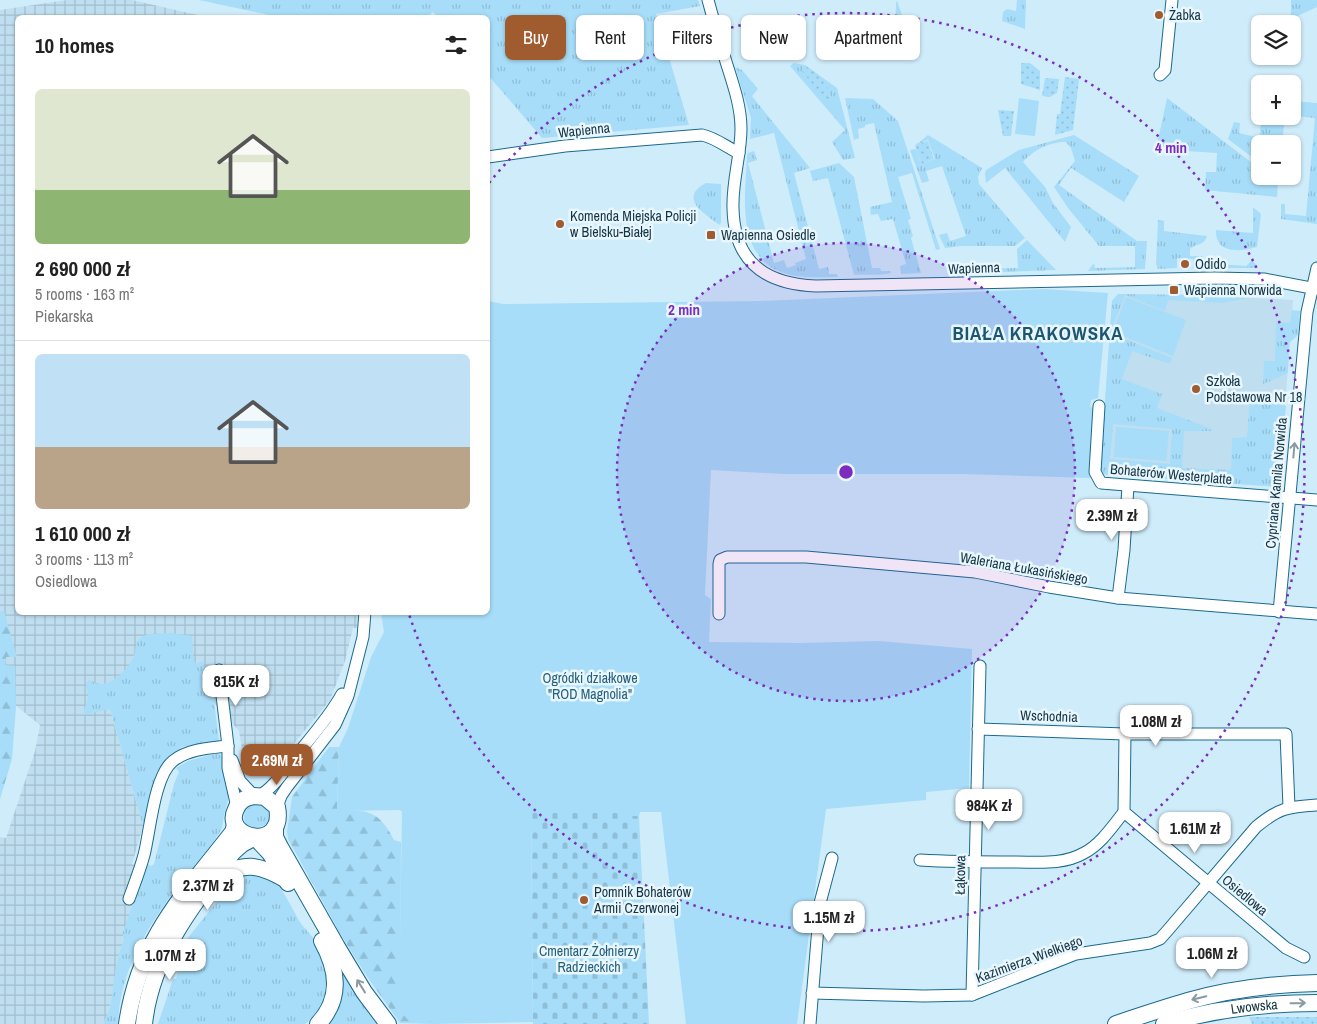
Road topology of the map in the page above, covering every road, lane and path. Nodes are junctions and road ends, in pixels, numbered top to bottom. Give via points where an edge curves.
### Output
1 (708, 0) edge
2 (1172, 0) edge
3 (1160, 75) dead end
4 (738, 152) junction
5 (490, 157) edge
6 (1317, 268) edge
7 (1315, 289) edge
8 (1099, 406) dead end
9 (1128, 486) junction
10 (1289, 498) junction
11 (1317, 500) edge
12 (1118, 598) junction
13 (1279, 612) junction
14 (719, 614) dead end
15 (1317, 614) edge
16 (365, 615) edge
17 (980, 666) dead end
18 (219, 670) dead end
19 (352, 677) junction
20 (978, 729) junction
21 (1125, 734) junction
22 (228, 746) junction
23 (257, 796) junction
24 (1317, 805) edge
25 (237, 807) junction
26 (277, 807) junction
27 (1289, 807) junction
28 (1124, 812) junction
29 (235, 825) junction
30 (275, 827) junction
31 (255, 837) junction
32 (832, 858) dead end
33 (920, 860) dead end
34 (975, 863) junction
35 (216, 874) junction
36 (285, 879) junction
37 (1207, 882) junction
38 (129, 899) dead end
39 (1304, 957) dead end
40 (1317, 983) edge
41 (812, 993) junction
42 (972, 996) junction
43 (1317, 1003) edge
44 (127, 1024) edge
45 (144, 1024) edge
46 (318, 1024) edge
47 (388, 1024) edge
48 (810, 1024) edge
49 (1116, 1024) edge
50 (1164, 1024) edge

1 - 4 street, Wapienna via 736,92 741,128
2 - 3 street via 1165,70
4 - 5 street, Wapienna via 702,135 565,146
4 - 7 street, Wapienna via 733,209 738,239 758,269 785,283 816,286 1214,278 1264,279
6 - 7 street, Cypriana Kamila Norwida
10 -> 7 street, Cypriana Kamila Norwida via 1307,312
8 - 9 street, Bohaterów Westerplatte via 1096,477 1101,483
9 - 10 street, Bohaterów Westerplatte
9 - 12 street
10 - 11 street, Bohaterów Westerplatte
10 - 13 street, Cypriana Kamila Norwida
12 - 13 street, Waleriana Łukasińskiego
12 - 14 street, Waleriana Łukasińskiego via 975,572 806,558 727,557 719,564
13 - 15 street, Waleriana Łukasińskiego
16 - 19 street
17 - 20 street, Łąkowa
18 - 22 street
19 - 23 street via 330,713 267,792
19 - 26 street via 348,696 335,725 287,787
20 - 21 street, Wschodnia
20 - 34 street, Łąkowa
21 - 27 street, Wschodnia via 1286,734
21 - 28 street
22 - 23 street via 240,781
22 - 25 street via 229,778
22 - 38 street via 180,756 164,771 144,855
23 - 25 main road via 243,799
23 - 26 main road via 272,801
24 - 27 street, Kazimierza Wielkiego
25 - 29 main road
26 - 30 main road
27 - 37 street, Kazimierza Wielkiego via 1270,815 1256,827
28 - 34 street via 1098,844 1067,860
28 - 37 street, Osiedlowa
29 - 31 main road via 246,835
29 - 44 main road via 233,832 178,901 152,942 135,985
30 - 31 main road via 267,836
47 -> 30 main road via 364,992 313,907 280,847
31 - 35 main road via 233,852
31 - 36 main road via 270,853
32 - 41 street via 820,903
33 - 34 street
34 - 42 street, Łąkowa
35 - 36 main road via 249,865 267,869
35 - 45 main road via 188,910 166,952 156,974
36 - 46 main road via 331,959 335,974 330,1007
37 - 39 street, Osiedlowa via 1286,948
37 - 42 street, Kazimierza Wielkiego via 1168,930 1154,941 1076,954
40 -> 49 main road, Lwowska via 1223,993
41 - 42 street, Kazimierza Wielkiego
41 - 48 street
50 -> 43 main road, Lwowska via 1228,1009

